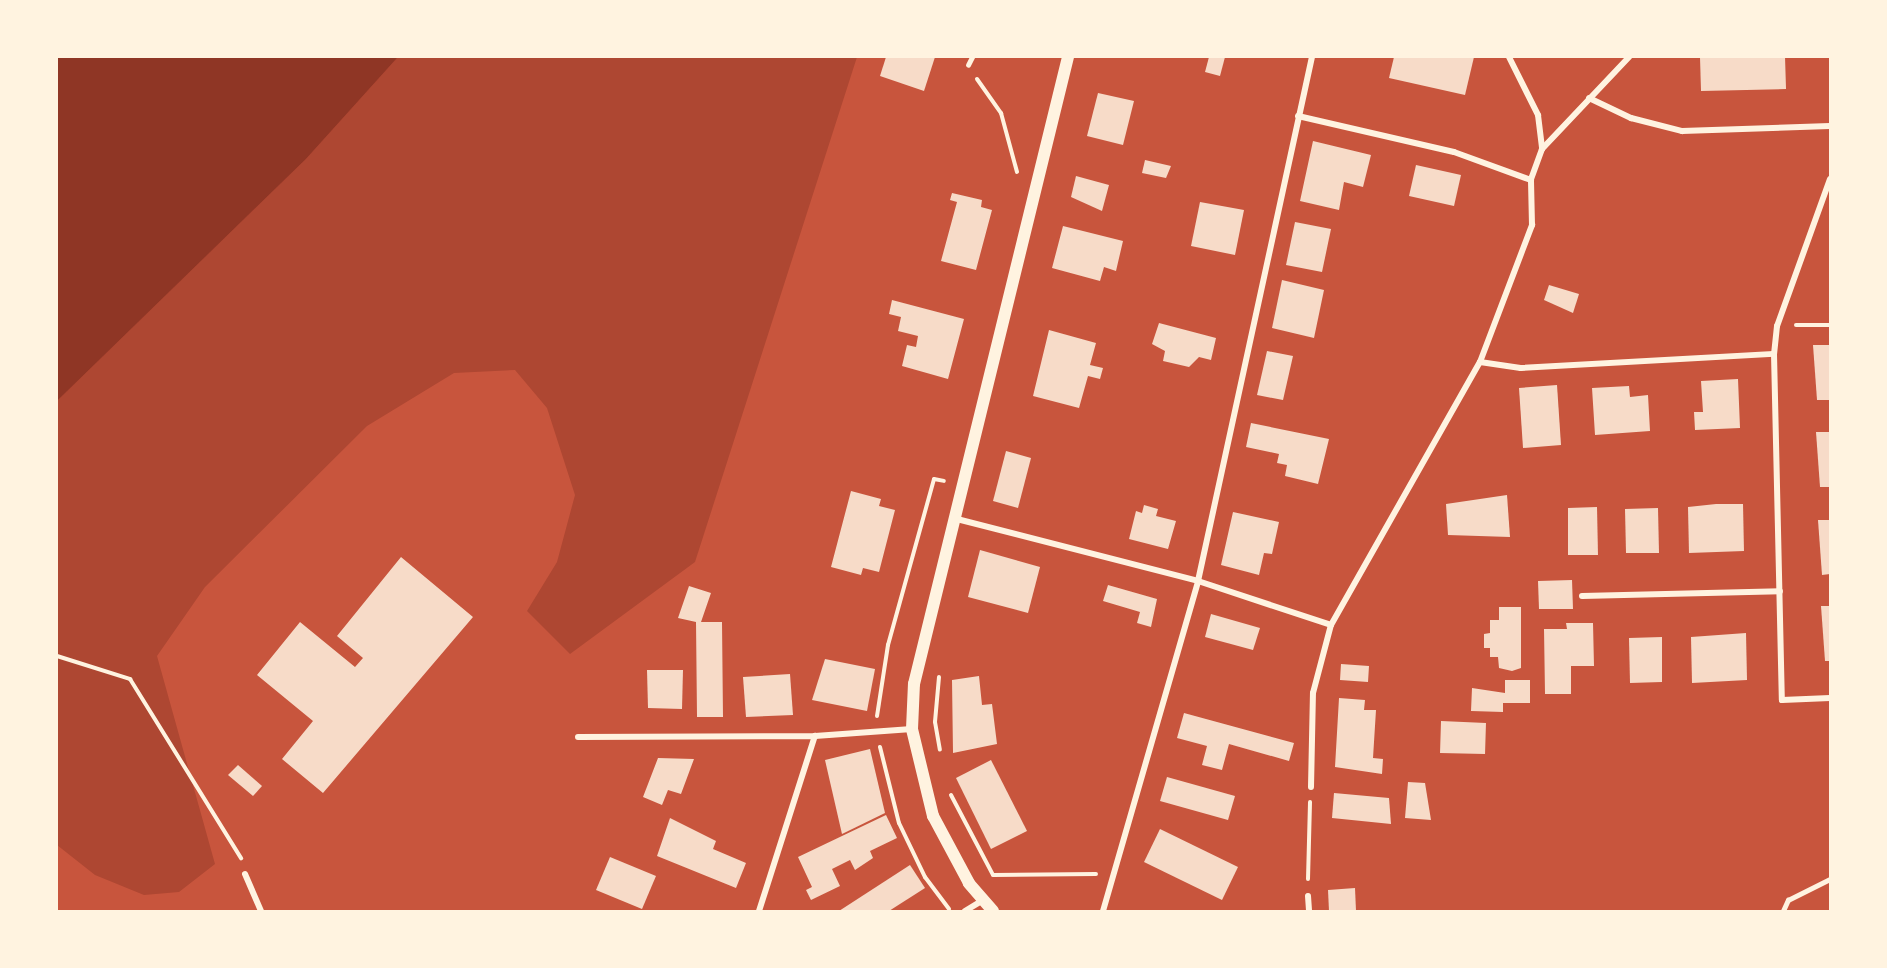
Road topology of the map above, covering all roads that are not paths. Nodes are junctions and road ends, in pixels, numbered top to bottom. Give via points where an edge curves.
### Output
1 (972, 57) edge
2 (1068, 57) edge
3 (1312, 57) edge
4 (1509, 57) edge
5 (1629, 57) edge
6 (968, 65) road end
7 (1589, 98) junction
8 (1299, 116) junction
9 (1830, 126) edge
10 (1542, 149) junction
11 (1830, 179) edge
12 (1531, 180) junction
13 (1774, 354) junction
14 (1480, 362) junction
15 (952, 517) junction
16 (1198, 581) junction
17 (1779, 591) junction
18 (1582, 596) dead end
19 (1331, 625) junction
20 (1830, 698) edge
21 (912, 729) junction
22 (578, 736) dead end
23 (815, 736) junction
24 (1311, 787) road end
25 (245, 874) dead end
26 (1830, 879) edge
27 (1308, 896) road end
28 (983, 899) junction
29 (261, 911) edge
30 (759, 911) edge
31 (965, 911) edge
32 (993, 911) edge
33 (1103, 911) edge
34 (1309, 911) edge
35 (1783, 911) edge

1 - 6 lane
2 - 15 main road
3 - 8 street
4 - 10 street via 1538,115
5 - 7 street
7 - 9 street via 1631,118 1682,131
7 - 10 street
8 - 12 street via 1454,152
8 - 16 street
10 - 12 street
11 - 13 street via 1777,326
12 - 14 street via 1532,225
13 - 14 street via 1521,368
13 - 17 street
14 - 19 street
15 - 16 street
15 - 21 main road via 920,646
16 - 19 street
16 - 33 street
17 - 18 street
17 - 20 street via 1782,700
19 - 24 street via 1313,693
21 - 23 street
21 - 28 main road via 933,816
22 - 23 street
23 - 30 street
25 - 29 street
26 - 35 lane via 1788,900
27 - 34 street
28 - 31 street
28 - 32 main road

